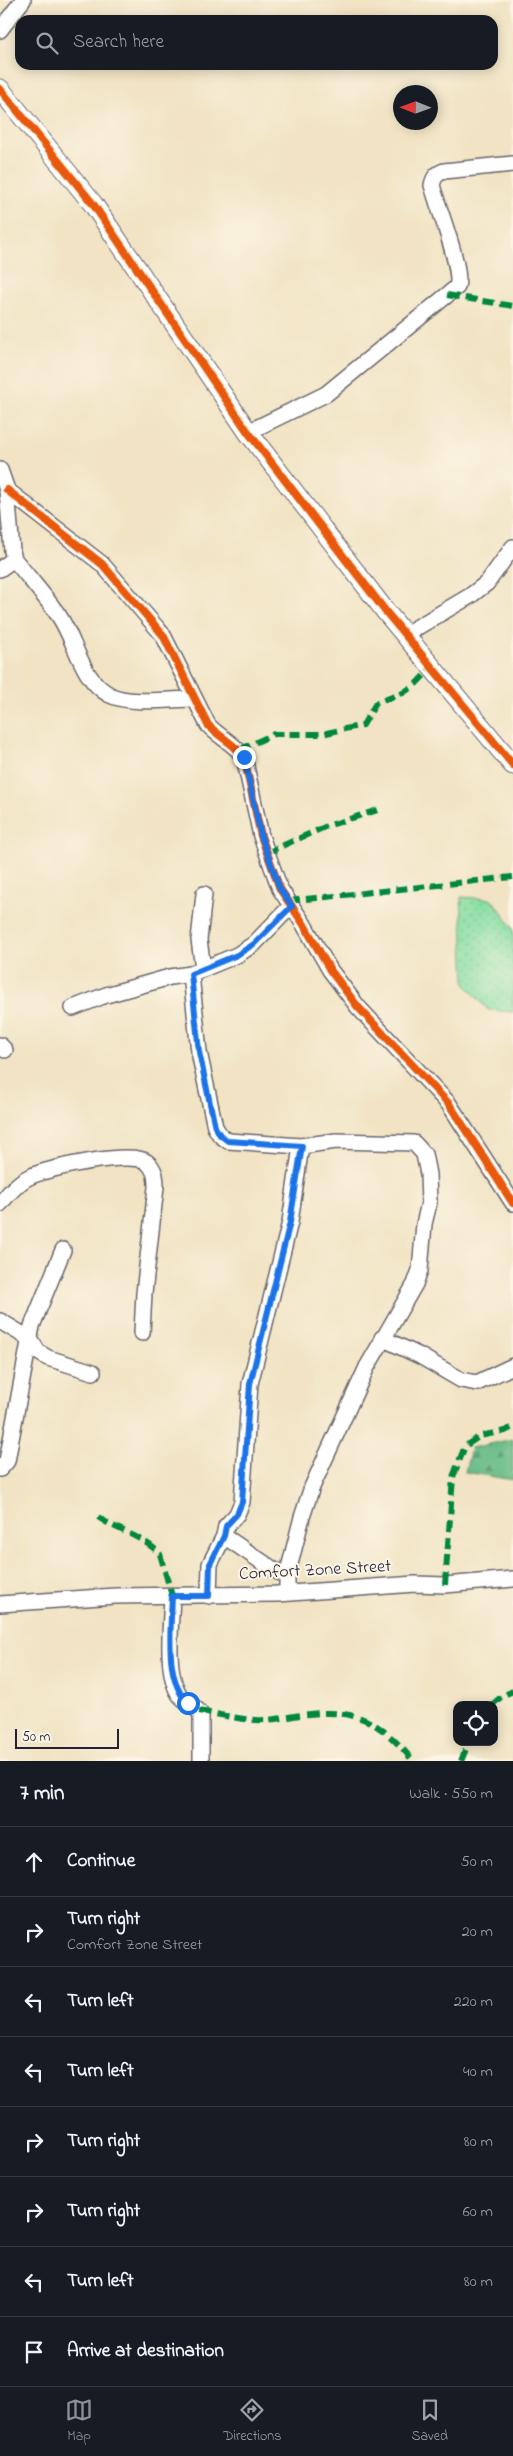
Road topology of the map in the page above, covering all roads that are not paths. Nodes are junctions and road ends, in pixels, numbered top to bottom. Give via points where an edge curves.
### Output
1 (23, 0) edge
2 (0, 30) edge
3 (0, 89) edge
4 (513, 164) edge
5 (248, 432) junction
6 (0, 470) edge
7 (7, 490) junction
8 (513, 547) edge
9 (14, 559) junction
10 (0, 569) edge
11 (404, 635) junction
12 (194, 698) junction
13 (513, 765) edge
14 (204, 894) dead end
15 (292, 906) junction
16 (197, 971) junction
17 (72, 1008) dead end
18 (302, 1146) junction
19 (513, 1203) edge
20 (0, 1204) edge
21 (63, 1250) dead end
22 (0, 1321) edge
23 (142, 1333) dead end
24 (382, 1338) junction
25 (30, 1339) junction
26 (513, 1366) edge
27 (93, 1372) dead end
28 (0, 1469) edge
29 (224, 1536) junction
30 (287, 1576) junction
31 (513, 1578) edge
32 (287, 1593) junction
33 (172, 1596) junction
34 (209, 1596) junction
35 (0, 1604) edge
36 (201, 1761) edge

1 - 2 street
3 - 5 street via 93,204
4 - 5 street via 438,173 432,185 456,265 456,287 326,394
5 - 11 street
6 - 7 street
7 - 9 street
7 - 12 street via 102,564 168,640
8 - 11 street via 487,583
9 - 10 street
9 - 12 street via 58,616 87,671 105,692 127,699
11 - 13 street
12 - 15 street via 214,732 244,757 261,836 280,889
14 - 16 street
15 - 16 street via 254,944 237,955
15 - 19 street via 330,970 358,1007 449,1104
16 - 17 street via 106,995
16 - 18 street via 199,1052 215,1127 228,1141
18 - 24 street via 336,1141 402,1141 414,1143 424,1154 429,1203 420,1270
18 - 29 street via 290,1222 250,1384 242,1502 226,1526
20 - 23 street via 19,1184 48,1170 112,1159 147,1162 155,1173 156,1187
21 - 25 street via 43,1296
22 - 25 street
24 - 26 street via 466,1382 482,1381
24 - 30 street via 312,1487
25 - 27 street via 38,1352 48,1358
25 - 28 street via 7,1461
29 - 30 street
29 - 34 street via 210,1564
30 - 32 street
31 - 32 street, Comfort Zone Street
32 - 34 street, Comfort Zone Street
33 - 34 street, Comfort Zone Street
33 - 35 street, Comfort Zone Street via 115,1596
33 - 36 street via 174,1680 178,1693 201,1715

